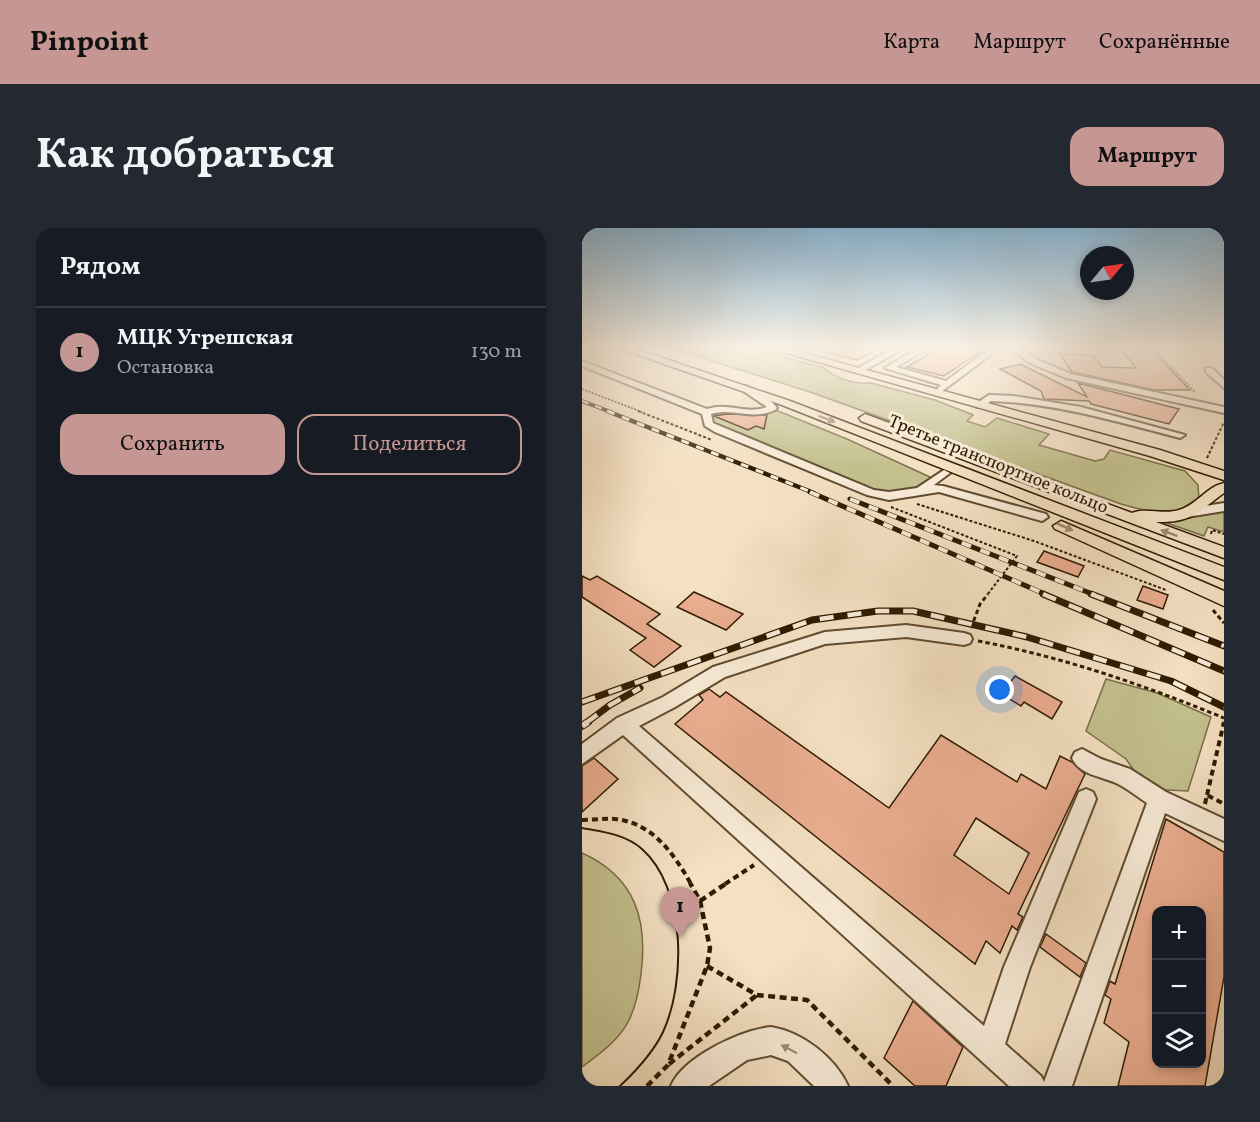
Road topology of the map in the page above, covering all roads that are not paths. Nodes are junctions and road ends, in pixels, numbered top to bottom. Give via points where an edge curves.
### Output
1 (643, 387) edge
2 (740, 387) edge
3 (776, 387) edge
4 (914, 387) edge
5 (944, 387) edge
6 (1135, 387) edge
7 (743, 388) junction
8 (935, 393) junction
9 (824, 403) dead end
10 (980, 405) junction
11 (1224, 410) edge
12 (706, 412) junction
13 (855, 414) dead end
14 (860, 431) junction
15 (1180, 435) dead end
16 (1155, 453) junction
17 (1224, 468) edge
18 (945, 473) junction
19 (1224, 476) edge
20 (1224, 487) edge
21 (920, 490) junction
22 (1079, 499) junction
23 (1204, 502) junction
24 (1224, 507) edge
25 (1187, 513) junction
26 (1042, 517) junction
27 (1224, 553) edge
28 (1224, 574) edge
29 (1224, 599) edge
30 (964, 639) road end
31 (624, 724) junction
32 (582, 755) edge
33 (1082, 758) dead end
34 (1086, 799) dead end
35 (1160, 799) junction
36 (1224, 830) edge
37 (990, 1050) junction
38 (686, 1086) edge
39 (833, 1086) edge
40 (1031, 1086) edge
41 (1057, 1086) edge

1 - 12 street
2 - 7 main road, Третье транспортное кольцо
3 - 9 main road
4 - 8 main road
5 - 8 street
6 - 11 street
7 - 12 street via 772,408 738,413 723,407
7 -> 14 main road, Третье транспортное кольцо
8 - 10 main road
10 - 15 street via 989,398 1014,399 1081,410
10 - 16 main road
12 - 21 street via 708,424 718,430 871,493 890,496
13 - 22 main road, Третье транспортное кольцо
14 - 18 main road
14 - 28 main road, Третье транспортное кольцо
16 - 17 main road
16 - 19 main road
16 - 23 main road via 1196,475 1206,492
18 - 21 street
18 - 26 main road
20 - 23 main road
21 - 26 street via 939,488
22 - 25 main road via 1143,515
27 -> 22 main road, Третье транспортное кольцо
23 - 25 main road
24 - 25 street
26 -> 29 main road
30 - 31 street via 906,631 825,638 719,672
31 - 32 street
31 - 37 street
33 - 35 street via 1123,776
34 - 37 street via 1017,967
35 - 36 street
35 - 41 street
37 - 40 street
39 -> 38 street via 792,1048 771,1041 723,1058

